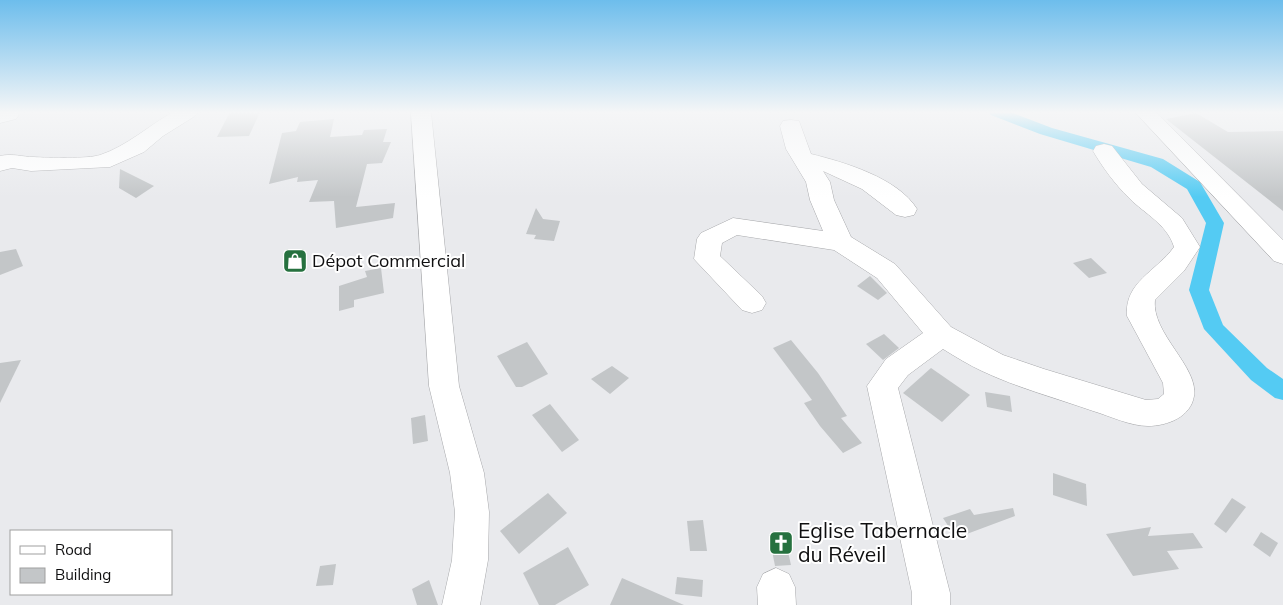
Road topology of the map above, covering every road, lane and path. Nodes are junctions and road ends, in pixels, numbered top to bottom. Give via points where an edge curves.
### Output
1 (144, 140) edge
2 (423, 140) edge
3 (795, 140) edge
4 (1175, 140) edge
5 (1104, 151) dead end
6 (805, 159) junction
7 (0, 164) edge
8 (905, 209) dead end
9 (1271, 231) edge
10 (841, 242) junction
11 (1283, 255) edge
12 (752, 303) dead end
13 (941, 336) junction
14 (461, 605) edge
15 (931, 605) edge

1 - 7 street via 102,162 31,164 20,160
2 - 14 street via 444,386 467,473 472,512 470,560
3 - 6 street
4 - 9 street
5 - 13 street via 1124,179 1184,235 1187,247 1183,255 1145,290 1139,305 1141,316 1178,383 1179,396 1173,406 1162,412 1146,413 1122,407 1002,366
6 - 8 street via 860,176
6 - 10 street via 818,182 822,200
9 - 11 street
10 - 12 street via 733,226 710,239 707,259
10 - 13 street via 886,271
13 - 15 street via 897,367 882,386 931,592

